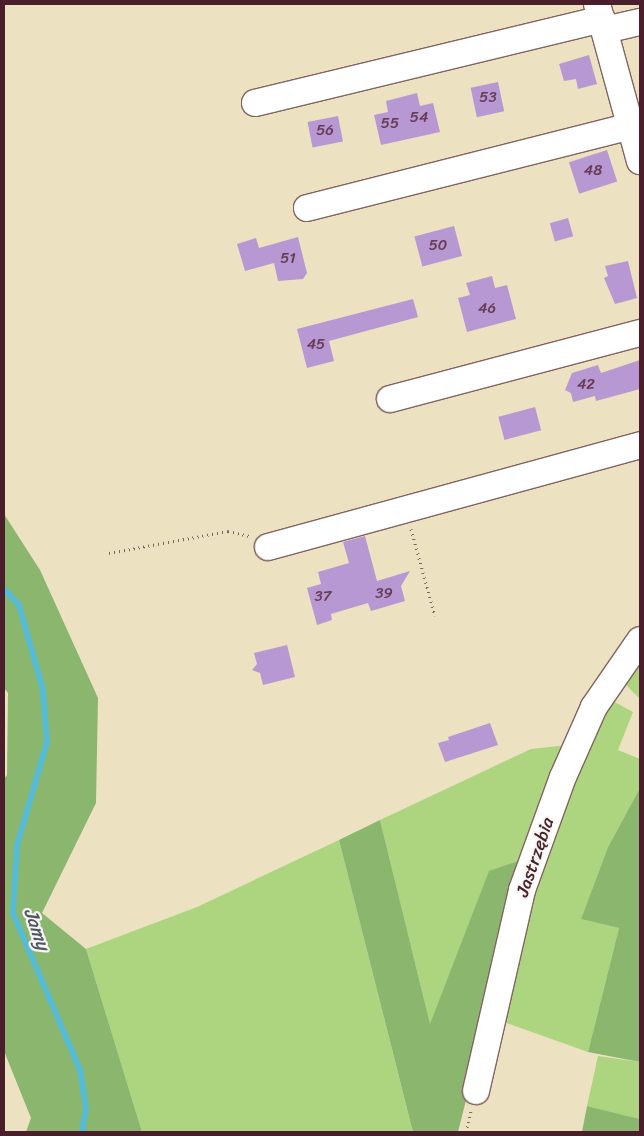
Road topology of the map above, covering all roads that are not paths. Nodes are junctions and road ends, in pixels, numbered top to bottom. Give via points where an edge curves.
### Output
1 (601, 17) edge
2 (640, 22) edge
3 (255, 103) dead end
4 (631, 126) junction
5 (640, 161) edge
6 (307, 208) dead end
7 (640, 332) edge
8 (390, 399) dead end
9 (640, 445) edge
10 (268, 547) road end
11 (640, 640) edge
12 (476, 1091) dead end

1 - 2 street
1 - 3 street
1 - 4 street
4 - 5 street
4 - 6 street
7 - 8 street
9 - 10 street
11 - 12 street, Jastrzębia via 594,707 522,890

